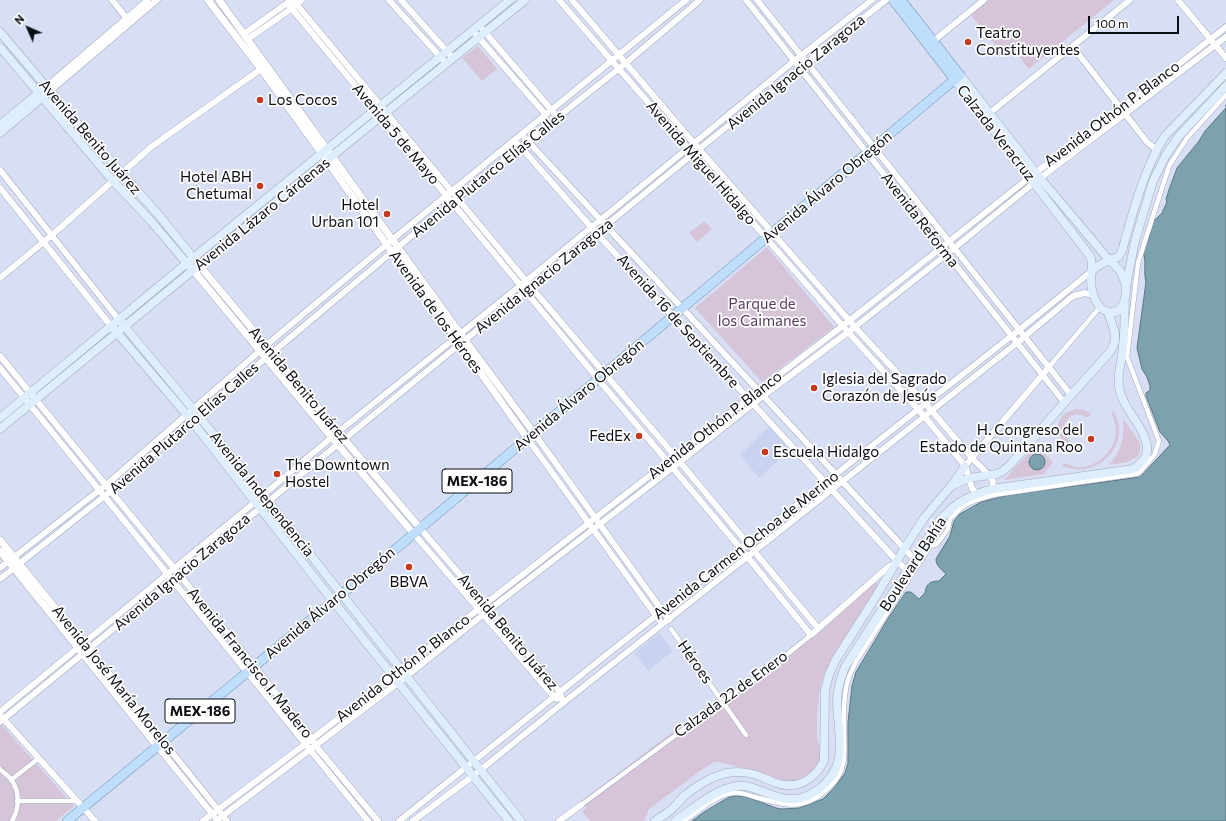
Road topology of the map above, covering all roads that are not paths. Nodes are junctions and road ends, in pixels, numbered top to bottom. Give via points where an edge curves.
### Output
1 (112, 0) edge
2 (148, 0) edge
3 (157, 0) edge
4 (208, 0) edge
5 (219, 0) edge
6 (302, 0) edge
7 (389, 0) edge
8 (401, 0) edge
9 (510, 0) edge
10 (525, 0) edge
11 (559, 0) edge
12 (572, 0) edge
13 (686, 0) edge
14 (700, 0) edge
15 (746, 0) edge
16 (758, 0) edge
17 (872, 0) edge
18 (886, 0) edge
19 (893, 0) edge
20 (901, 0) edge
21 (984, 0) edge
22 (1130, 0) edge
23 (1178, 0) edge
24 (292, 2) edge
25 (291, 9) junction
26 (128, 21) junction
27 (1226, 27) edge
28 (476, 28) junction
29 (0, 32) edge
30 (485, 32) junction
31 (246, 37) junction
32 (1226, 37) edge
33 (478, 38) junction
34 (1210, 39) junction
35 (931, 43) junction
36 (1215, 45) junction
37 (0, 47) edge
38 (1073, 47) junction
39 (443, 54) junction
40 (619, 55) junction
41 (801, 55) junction
42 (453, 58) junction
43 (1226, 58) edge
44 (611, 61) junction
45 (794, 61) junction
46 (626, 63) junction
47 (807, 63) junction
48 (446, 64) junction
49 (619, 68) junction
50 (800, 68) junction
51 (261, 69) junction
52 (33, 71) junction
53 (21, 72) junction
54 (1226, 73) edge
55 (958, 77) junction
56 (1161, 78) junction
57 (1166, 83) junction
58 (1226, 86) edge
59 (48, 89) junction
60 (1226, 95) edge
61 (40, 96) junction
62 (655, 97) junction
63 (648, 103) junction
64 (378, 107) junction
65 (1121, 108) junction
66 (552, 110) junction
67 (383, 114) junction
68 (1125, 114) junction
69 (546, 115) junction
70 (987, 116) junction
71 (558, 117) junction
72 (0, 125) edge
73 (82, 129) junction
74 (0, 133) edge
75 (521, 134) junction
76 (74, 136) junction
77 (514, 141) junction
78 (528, 141) junction
79 (694, 143) junction
80 (520, 147) junction
81 (687, 148) junction
82 (700, 149) junction
83 (871, 150) junction
84 (1157, 150) junction
85 (327, 155) junction
86 (693, 155) junction
87 (0, 170) edge
88 (121, 174) junction
89 (1035, 177) junction
90 (113, 181) junction
91 (0, 188) edge
92 (452, 191) junction
93 (446, 195) junction
94 (458, 198) junction
95 (26, 202) junction
96 (452, 202) junction
97 (17, 210) junction
98 (600, 220) junction
99 (165, 223) junction
100 (606, 226) junction
101 (592, 227) junction
102 (158, 229) junction
103 (597, 233) junction
104 (52, 235) junction
105 (770, 235) junction
106 (43, 242) junction
107 (389, 242) junction
108 (949, 242) junction
109 (942, 247) junction
110 (955, 248) junction
111 (395, 250) junction
112 (947, 254) junction
113 (190, 260) junction
114 (1108, 260) junction
115 (196, 267) junction
116 (1093, 270) junction
117 (0, 278) edge
118 (523, 283) junction
119 (1126, 287) junction
120 (334, 289) junction
121 (529, 289) junction
122 (1093, 295) junction
123 (339, 296) junction
124 (1124, 303) junction
125 (1100, 307) junction
126 (682, 308) junction
127 (491, 309) junction
128 (1108, 312) junction
129 (496, 316) junction
130 (673, 316) junction
131 (119, 320) junction
132 (850, 320) junction
133 (111, 326) junction
134 (843, 326) junction
135 (124, 327) junction
136 (855, 327) junction
137 (1019, 330) junction
138 (848, 332) junction
139 (117, 333) junction
140 (458, 335) junction
141 (1011, 335) junction
142 (1025, 336) junction
143 (463, 342) junction
144 (1017, 343) junction
145 (263, 349) junction
146 (272, 353) junction
147 (0, 356) edge
148 (266, 358) junction
149 (1049, 367) junction
150 (0, 368) edge
151 (1042, 375) junction
152 (601, 376) junction
153 (758, 390) junction
154 (27, 395) junction
155 (1071, 395) junction
156 (763, 396) junction
157 (748, 398) junction
158 (33, 402) junction
159 (1064, 402) junction
160 (754, 404) junction
161 (926, 404) junction
162 (918, 410) junction
163 (932, 411) junction
164 (196, 412) junction
165 (924, 416) junction
166 (0, 418) edge
167 (189, 418) junction
168 (0, 429) edge
169 (338, 432) junction
170 (531, 436) junction
171 (332, 437) junction
172 (344, 440) junction
173 (338, 445) junction
174 (675, 456) junction
175 (972, 458) junction
176 (668, 461) junction
177 (680, 462) junction
178 (965, 466) junction
179 (673, 467) junction
180 (836, 475) junction
181 (989, 475) junction
182 (969, 478) junction
183 (842, 482) junction
184 (825, 483) junction
185 (106, 485) junction
186 (951, 486) junction
187 (992, 489) junction
188 (100, 490) junction
189 (832, 490) junction
190 (111, 491) junction
191 (976, 494) junction
192 (105, 496) junction
193 (266, 498) junction
194 (258, 505) junction
195 (794, 507) junction
196 (801, 515) junction
197 (596, 518) junction
198 (589, 523) junction
199 (600, 524) junction
200 (291, 530) junction
201 (594, 530) junction
202 (417, 531) junction
203 (283, 537) junction
204 (0, 540) edge
205 (748, 544) junction
206 (741, 549) junction
207 (904, 549) junction
208 (0, 551) edge
209 (754, 552) junction
210 (747, 557) junction
211 (11, 559) junction
212 (915, 560) junction
213 (898, 562) junction
214 (16, 566) junction
215 (719, 566) junction
216 (0, 568) edge
217 (174, 569) junction
218 (908, 571) junction
219 (168, 574) junction
220 (725, 574) junction
221 (179, 575) junction
222 (327, 575) junction
223 (0, 579) edge
224 (173, 580) junction
225 (318, 582) junction
226 (342, 594) junction
227 (333, 601) junction
228 (485, 604) junction
229 (479, 609) junction
230 (489, 610) junction
231 (662, 611) junction
232 (484, 615) junction
233 (656, 616) junction
234 (669, 620) junction
235 (662, 624) junction
236 (818, 628) junction
237 (671, 629) dead end
238 (811, 634) junction
239 (83, 648) junction
240 (601, 659) junction
241 (835, 661) junction
242 (608, 667) junction
243 (845, 667) junction
244 (250, 669) junction
245 (401, 669) junction
246 (407, 676) junction
247 (396, 679) junction
248 (560, 692) junction
249 (554, 697) junction
250 (722, 701) junction
251 (563, 703) junction
252 (1, 717) edge
253 (746, 735) dead end
254 (505, 736) junction
255 (312, 739) junction
256 (160, 743) junction
257 (305, 743) junction
258 (512, 744) junction
259 (315, 745) junction
260 (310, 750) junction
261 (39, 758) junction
262 (473, 761) junction
263 (466, 767) junction
264 (480, 769) junction
265 (0, 770) edge
266 (473, 776) junction
267 (11, 780) junction
268 (18, 801) junction
269 (81, 804) junction
270 (419, 805) junction
271 (580, 805) joint
272 (218, 809) junction
273 (424, 812) junction
274 (212, 814) junction
275 (219, 819) edge
276 (12, 821) edge
277 (68, 821) edge
278 (95, 821) edge
279 (203, 821) edge
280 (227, 821) edge
281 (368, 821) edge
282 (378, 821) edge
283 (399, 821) edge
284 (413, 821) edge
285 (509, 821) edge
286 (521, 821) edge
287 (559, 821) edge
288 (655, 821) edge
289 (675, 821) edge
290 (684, 821) edge

1 - 26 street
2 - 26 street
3 - 26 street
4 - 51 street, Avenida de los Héroes
5 - 31 street, Avenida de los Héroes
6 - 24 street
7 - 39 street
8 - 39 street
9 - 28 main road, Avenida Lázaro Cárdenas
10 - 30 main road, Avenida Lázaro Cárdenas
11 - 44 street, Avenida Miguel Hidalgo
12 - 40 street, Avenida Miguel Hidalgo
13 - 40 street, Avenida Plutarco Elías Calles
14 - 46 street, Avenida Plutarco Elías Calles
15 - 45 street, Avenida Reforma
16 - 41 street, Avenida Reforma
17 - 41 street, Avenida Ignacio Zaragoza
18 - 47 street, Avenida Ignacio Zaragoza
19 - 35 main road, Calzada Veracruz
20 - 35 main road, Calzada Veracruz
21 - 35 street
22 - 38 street
23 - 34 street
24 - 25 street, Avenida 5 de Mayo
24 - 31 street
24 - 64 street, Avenida 5 de Mayo
25 - 31 street
25 - 64 street, Avenida 5 de Mayo
26 - 59 street
27 - 34 street, Avenida Othón P. Blanco
28 - 30 street
28 - 33 street
28 - 39 main road, Avenida Lázaro Cárdenas
29 - 52 main road, Avenida Benito Juárez
30 - 33 main road, Avenida Lázaro Cárdenas
30 - 66 street
31 - 85 street, Avenida de los Héroes
32 - 36 street, Avenida Othón P. Blanco
33 - 42 main road, Avenida Lázaro Cárdenas
33 - 69 street
34 - 36 street
34 - 56 street, Avenida Othón P. Blanco
35 - 55 main road, Calzada Veracruz
36 - 43 street
36 - 57 street, Avenida Othón P. Blanco
37 - 53 main road, Avenida Benito Juárez
38 - 65 street
38 - 70 street
39 - 42 street
39 - 48 street
39 - 64 main road, Avenida Lázaro Cárdenas
40 - 44 street, Avenida Plutarco Elías Calles
40 - 46 street, Avenida Miguel Hidalgo
41 - 45 street, Avenida Ignacio Zaragoza
41 - 47 street, Avenida Reforma
42 - 48 main road, Avenida Lázaro Cárdenas
44 - 49 street, Avenida Miguel Hidalgo
44 - 66 street, Avenida Plutarco Elías Calles
45 - 50 street, Avenida Reforma
45 - 79 street, Avenida Ignacio Zaragoza
46 - 49 street, Avenida Plutarco Elías Calles
46 - 62 street, Avenida Miguel Hidalgo
47 - 50 street, Avenida Ignacio Zaragoza
47 - 83 street, Avenida Reforma
48 - 67 main road, Avenida Lázaro Cárdenas
49 - 63 street, Avenida Miguel Hidalgo
49 - 71 street, Avenida Plutarco Elías Calles
50 - 82 street, Avenida Ignacio Zaragoza
50 - 83 street, Avenida Reforma
51 - 85 street, Avenida de los Héroes
51 - 88 street via 151,148
52 - 53 main road
52 - 59 main road, Avenida Benito Juárez
53 - 61 main road, Avenida Benito Juárez
54 - 84 main road via 1164,137
55 - 70 main road, Calzada Veracruz
55 - 83 main road, Avenida Álvaro Obregón
56 - 57 street
56 - 65 street, Avenida Othón P. Blanco
57 - 68 street, Avenida Othón P. Blanco
58 - 119 main road via 1179,136 1153,181 1134,241
59 - 61 main road
59 - 73 main road, Avenida Benito Juárez
60 - 290 street via 1187,138 1168,166 1138,263 1127,357 1159,441 1154,454 1136,474 993,495 969,503 960,509 950,519 948,529 938,544 930,546 854,666 846,690 844,761 835,780 816,798 798,804 784,805 744,794 728,794 714,800
61 - 72 main road
61 - 74 main road
61 - 76 main road, Avenida Benito Juárez
62 - 63 street
62 - 79 street, Avenida Miguel Hidalgo
63 - 81 street, Avenida Miguel Hidalgo
64 - 67 street, Avenida 5 de Mayo
64 - 85 main road, Avenida Lázaro Cárdenas
65 - 68 street
65 - 89 street, Avenida Othón P. Blanco
66 - 69 street, Avenida Plutarco Elías Calles
66 - 71 street
67 - 85 main road, Avenida Lázaro Cárdenas
67 - 92 street, Avenida 5 de Mayo
67 - 93 street, Avenida 5 de Mayo
68 - 84 street via 1147,142
68 - 89 street, Avenida Othón P. Blanco
69 - 75 street, Avenida Plutarco Elías Calles
70 - 89 main road, Calzada Veracruz
71 - 78 street, Avenida Plutarco Elías Calles
73 - 76 main road
73 - 88 main road, Avenida Benito Juárez
75 - 77 street, Avenida Plutarco Elías Calles
75 - 78 street, Avenida 16 de Septiembre
76 - 90 main road, Avenida Benito Juárez
77 - 80 street, Avenida 16 de Septiembre
77 - 92 street, Avenida Plutarco Elías Calles
78 - 80 street, Avenida Plutarco Elías Calles
78 - 98 street, Avenida 16 de Septiembre
79 - 81 street, Avenida Ignacio Zaragoza
79 - 82 street, Avenida Miguel Hidalgo
80 - 94 street, Avenida Plutarco Elías Calles
80 - 101 street, Avenida 16 de Septiembre
81 - 86 street, Avenida Miguel Hidalgo
81 - 98 street, Avenida Ignacio Zaragoza
82 - 86 street, Avenida Ignacio Zaragoza
82 - 105 street, Avenida Miguel Hidalgo
83 - 105 main road, Avenida Álvaro Obregón
83 - 108 street, Avenida Reforma
83 - 109 street, Avenida Reforma
84 - 114 main road via 1144,178 1122,251 1118,257
85 - 107 street, Avenida de los Héroes
85 - 113 main road, Avenida Lázaro Cárdenas
85 - 115 main road, Avenida Lázaro Cárdenas
86 - 100 street, Avenida Ignacio Zaragoza
86 - 105 street, Avenida Miguel Hidalgo via 760,232
87 - 95 street, Avenida Independencia
88 - 90 street
88 - 99 main road, Avenida Benito Juárez
89 - 108 street, Avenida Othón P. Blanco
89 - 110 street, Avenida Othón P. Blanco
89 - 114 main road, Calzada Veracruz
89 - 116 main road, Calzada Veracruz via 1090,256
90 - 102 main road, Avenida Benito Juárez
90 - 104 street
91 - 97 street, Avenida Independencia
92 - 93 street, Avenida Plutarco Elías Calles
92 - 94 street, Avenida 5 de Mayo
93 - 96 street, Avenida 5 de Mayo
93 - 107 street, Avenida Plutarco Elías Calles
94 - 96 street, Avenida Plutarco Elías Calles
94 - 118 street, Avenida 5 de Mayo
95 - 97 street
95 - 104 street, Avenida Independencia
96 - 111 street, Avenida Plutarco Elías Calles
96 - 118 street, Avenida 5 de Mayo
97 - 106 street, Avenida Independencia
98 - 100 street, Avenida 16 de Septiembre
98 - 101 street, Avenida Ignacio Zaragoza
99 - 102 main road
99 - 113 main road, Avenida Benito Juárez
100 - 103 street, Avenida Ignacio Zaragoza
100 - 126 street, Avenida 16 de Septiembre
101 - 103 street, Avenida 16 de Septiembre
101 - 118 street, Avenida Ignacio Zaragoza
102 - 113 main road, Avenida Benito Juárez
103 - 121 street, Avenida Ignacio Zaragoza
103 - 130 street, Avenida 16 de Septiembre
104 - 106 street
104 - 131 street, Avenida Independencia
105 - 126 main road, Avenida Álvaro Obregón
105 - 132 street, Avenida Miguel Hidalgo
105 - 134 street, Avenida Miguel Hidalgo
106 - 117 street
106 - 133 street, Avenida Independencia
107 - 111 street, Avenida de los Héroes
107 - 120 street, Avenida Plutarco Elías Calles
108 - 109 street, Avenida Othón P. Blanco
108 - 110 street, Avenida Reforma
109 - 112 street, Avenida Reforma
109 - 132 street, Avenida Othón P. Blanco
110 - 112 street, Avenida Othón P. Blanco
110 - 137 street, Avenida Reforma
111 - 123 street, Avenida Plutarco Elías Calles
111 - 140 street, Avenida de los Héroes
112 - 136 street, Avenida Othón P. Blanco
112 - 141 street, Avenida Reforma
113 - 115 main road, Avenida Benito Juárez
113 - 131 main road, Avenida Lázaro Cárdenas
114 - 116 main road
114 - 119 main road via 1120,271
115 - 135 main road, Avenida Lázaro Cárdenas
115 - 145 street, Avenida Benito Juárez
116 - 122 main road
116 - 137 street, Avenida Carmen Ochoa de Merino
118 - 121 street, Avenida 5 de Mayo
118 - 127 street, Avenida Ignacio Zaragoza
119 - 124 main road
120 - 123 street
120 - 145 street, Avenida Plutarco Elías Calles
121 - 129 street, Avenida Ignacio Zaragoza
121 - 152 street, Avenida 5 de Mayo
122 - 125 main road
122 - 142 street, Avenida Carmen Ochoa de Merino via 1085,293 1073,296
123 - 146 street, Avenida Plutarco Elías Calles
124 - 128 main road via 1115,312
124 - 187 main road, Boulevard Bahía via 1119,385 1121,396 1147,442 1147,455 1144,461 1132,468
125 - 128 main road
125 - 149 street
126 - 130 main road, Avenida Álvaro Obregón
126 - 153 street, Avenida 16 de Septiembre
127 - 129 street
127 - 140 street, Avenida Ignacio Zaragoza
128 - 155 main road, Boulevard Bahía via 1115,333 1115,342 1110,352
129 - 143 street, Avenida Ignacio Zaragoza
130 - 152 main road, Avenida Álvaro Obregón
130 - 157 street, Avenida 16 de Septiembre
131 - 133 main road, Avenida Lázaro Cárdenas
131 - 135 main road, Avenida Independencia
132 - 134 street, Avenida Othón P. Blanco
132 - 136 street, Avenida Miguel Hidalgo
133 - 139 main road, Avenida Independencia
133 - 154 main road, Avenida Lázaro Cárdenas
134 - 138 street, Avenida Miguel Hidalgo
134 - 153 street, Avenida Othón P. Blanco
135 - 139 main road, Avenida Lázaro Cárdenas
135 - 164 main road, Avenida Independencia
136 - 138 street, Avenida Othón P. Blanco
136 - 161 street, Avenida Miguel Hidalgo
137 - 141 street, Avenida Carmen Ochoa de Merino
137 - 142 street, Avenida Reforma
138 - 156 street, Avenida Othón P. Blanco
138 - 162 street, Avenida Miguel Hidalgo
139 - 158 main road, Avenida Lázaro Cárdenas
139 - 167 main road, Avenida Independencia
140 - 143 street, Avenida de los Héroes
140 - 169 street, Avenida Ignacio Zaragoza
141 - 144 street, Avenida Reforma
141 - 161 street, Avenida Carmen Ochoa de Merino
142 - 144 street, Avenida Carmen Ochoa de Merino
142 - 149 street, Avenida Reforma
143 - 170 street, Avenida de los Héroes
143 - 172 street, Avenida Ignacio Zaragoza
144 - 151 street, Avenida Reforma
144 - 163 street, Avenida Carmen Ochoa de Merino
145 - 146 street, Avenida Benito Juárez
145 - 148 street, Avenida Benito Juárez
145 - 164 street, Avenida Plutarco Elías Calles
146 - 148 street, Avenida Plutarco Elías Calles
146 - 169 street, Avenida Benito Juárez
147 - 154 street, Avenida Francisco I. Madero
148 - 164 street, Avenida Plutarco Elías Calles
148 - 171 street, Avenida Benito Juárez
149 - 151 street
149 - 155 street, Avenida Reforma
150 - 154 street, Avenida Francisco I. Madero
151 - 159 street, Avenida Reforma
151 - 175 street
152 - 170 main road, Avenida Álvaro Obregón
152 - 174 street, Avenida 5 de Mayo
152 - 176 street, Avenida 5 de Mayo
153 - 156 street, Avenida 16 de Septiembre
153 - 157 street, Avenida Othón P. Blanco
154 - 158 street, Avenida Francisco I. Madero
154 - 166 main road, Avenida Lázaro Cárdenas
155 - 159 main road, Boulevard Bahía
156 - 160 street, Avenida Othón P. Blanco
156 - 180 street, Avenida 16 de Septiembre
157 - 160 street, Avenida 16 de Septiembre
157 - 174 street, Avenida Othón P. Blanco
158 - 168 main road, Avenida Lázaro Cárdenas
158 - 185 street, Avenida Francisco I. Madero
158 - 188 street, Avenida Francisco I. Madero
159 - 181 main road, Boulevard Bahía via 1010,465 997,474
160 - 177 street, Avenida Othón P. Blanco
160 - 184 street, Avenida 16 de Septiembre
161 - 162 street, Avenida Carmen Ochoa de Merino
161 - 163 street, Avenida Miguel Hidalgo
162 - 165 street, Avenida Miguel Hidalgo
162 - 180 street, Avenida Carmen Ochoa de Merino
163 - 165 street, Avenida Carmen Ochoa de Merino
163 - 175 street, Avenida Miguel Hidalgo
164 - 167 street, Avenida Plutarco Elías Calles
164 - 193 main road, Avenida Independencia
165 - 178 street, Avenida Miguel Hidalgo
165 - 183 street, Avenida Carmen Ochoa de Merino
167 - 185 street, Avenida Plutarco Elías Calles
167 - 190 street, Avenida Plutarco Elías Calles
167 - 194 main road, Avenida Independencia
169 - 171 street, Avenida Ignacio Zaragoza
169 - 172 street, Avenida Benito Juárez
170 - 197 street, Avenida de los Héroes
170 - 198 street, Avenida de los Héroes
170 - 202 main road, Avenida Álvaro Obregón / MEX-186
171 - 173 street, Avenida Benito Juárez
171 - 193 street, Avenida Ignacio Zaragoza
172 - 173 street, Avenida Ignacio Zaragoza
172 - 202 street, Avenida Benito Juárez
173 - 193 street, Avenida Ignacio Zaragoza
173 - 202 street, Avenida Benito Juárez
174 - 176 street, Avenida Othón P. Blanco
174 - 177 street, Avenida 5 de Mayo
175 - 178 street
175 - 181 street, Avenida Miguel Hidalgo
176 - 179 street, Avenida 5 de Mayo
176 - 197 street, Avenida Othón P. Blanco
177 - 179 street, Avenida Othón P. Blanco
177 - 205 street, Avenida 5 de Mayo
178 - 182 street, Avenida Miguel Hidalgo
178 - 186 main road
179 - 199 street, Avenida Othón P. Blanco
179 - 206 street, Avenida 5 de Mayo
180 - 183 street, Avenida 16 de Septiembre
180 - 184 street, Avenida Carmen Ochoa de Merino
181 - 182 main road, Boulevard Bahía
181 - 187 street via 993,481
182 - 186 main road, Boulevard Bahía
182 - 191 street, Avenida Miguel Hidalgo
183 - 189 street, Avenida Carmen Ochoa de Merino
183 - 207 street, Avenida 16 de Septiembre
184 - 189 street, Avenida 16 de Septiembre
184 - 195 street, Avenida Carmen Ochoa de Merino
185 - 188 street, Avenida Plutarco Elías Calles
185 - 190 street, Avenida Francisco I. Madero
186 - 207 main road, Boulevard Bahía via 924,518
187 - 191 main road, Boulevard Bahía
188 - 192 street, Avenida Francisco I. Madero
188 - 211 street, Avenida Plutarco Elías Calles
189 - 196 street, Avenida Carmen Ochoa de Merino
189 - 213 street, Avenida 16 de Septiembre
190 - 192 street, Avenida Plutarco Elías Calles
190 - 217 street, Avenida Francisco I. Madero
191 - 212 main road, Boulevard Bahía via 963,499 948,511
192 - 214 street, Avenida Plutarco Elías Calles
192 - 219 street, Avenida Francisco I. Madero
193 - 194 street, Avenida Ignacio Zaragoza
193 - 200 main road, Avenida Independencia
194 - 203 main road, Avenida Independencia
194 - 217 street, Avenida Ignacio Zaragoza
194 - 221 street, Avenida Ignacio Zaragoza
195 - 196 street
195 - 205 street, Avenida Carmen Ochoa de Merino
196 - 209 street, Avenida Carmen Ochoa de Merino
197 - 198 street, Avenida Othón P. Blanco
197 - 199 street, Avenida de los Héroes
198 - 201 street, Avenida de los Héroes
198 - 228 street, Avenida Othón P. Blanco
199 - 201 street, Avenida Othón P. Blanco
199 - 231 street, Avenida de los Héroes
200 - 203 main road
200 - 222 main road, Avenida Independencia
201 - 230 street, Avenida Othón P. Blanco
201 - 233 street, Avenida de los Héroes
202 - 226 main road, Avenida Álvaro Obregón / MEX-186
202 - 228 street, Avenida Benito Juárez
202 - 229 street, Avenida Benito Juárez
203 - 225 main road, Avenida Independencia
204 - 211 street, Avenida José María Morelos
205 - 206 street, Avenida Carmen Ochoa de Merino
205 - 209 street, Avenida 5 de Mayo
206 - 210 street, Avenida 5 de Mayo
206 - 215 street, Avenida Carmen Ochoa de Merino
207 - 212 street, Avenida 16 de Septiembre
207 - 213 main road, Boulevard Bahía
208 - 211 street, Avenida José María Morelos
209 - 210 street, Avenida Carmen Ochoa de Merino
209 - 236 street, Avenida 5 de Mayo
210 - 220 street, Avenida Carmen Ochoa de Merino
210 - 238 street, Avenida 5 de Mayo
211 - 214 street, Avenida José María Morelos
211 - 216 street, Avenida Plutarco Elías Calles
212 - 218 main road, Boulevard Bahía
213 - 218 street, Avenida 16 de Septiembre
213 - 236 street, Calzada 22 de Enero via 888,567
213 - 241 main road, Boulevard Bahía
214 - 223 street, Avenida Plutarco Elías Calles
214 - 239 street, Avenida José María Morelos
215 - 220 street
215 - 231 street, Avenida Carmen Ochoa de Merino
217 - 219 street, Avenida Ignacio Zaragoza
217 - 221 street, Avenida Francisco I. Madero
218 - 243 main road, Boulevard Bahía
219 - 224 street, Avenida Francisco I. Madero
219 - 239 street, Avenida Ignacio Zaragoza
220 - 234 street, Avenida Carmen Ochoa de Merino
221 - 224 street, Avenida Ignacio Zaragoza
221 - 244 street, Avenida Francisco I. Madero
222 - 225 main road
222 - 226 main road, Avenida Independencia
224 - 239 street, Avenida Ignacio Zaragoza
224 - 244 street, Avenida Francisco I. Madero
225 - 227 main road, Avenida Independencia
226 - 227 main road, Avenida Álvaro Obregón / MEX-186
226 - 245 main road, Avenida Independencia
227 - 244 main road, Avenida Álvaro Obregón / MEX-186
227 - 247 main road, Avenida Independencia
228 - 229 street, Avenida Othón P. Blanco
228 - 230 street, Avenida Benito Juárez
229 - 232 street, Avenida Benito Juárez
229 - 245 street, Avenida Othón P. Blanco
230 - 232 street, Avenida Othón P. Blanco
230 - 248 street, Avenida Benito Juárez
231 - 233 street, Avenida Carmen Ochoa de Merino
231 - 234 street, Avenida de los Héroes
232 - 246 street, Avenida Othón P. Blanco
232 - 249 street, Avenida Benito Juárez
233 - 235 street, Avenida de los Héroes
233 - 240 street, Avenida Carmen Ochoa de Merino
234 - 235 street, Avenida Carmen Ochoa de Merino
235 - 242 street, Avenida Carmen Ochoa de Merino
236 - 238 street, Calzada 22 de Enero
237 - 250 street, Héroes
238 - 250 street, Calzada 22 de Enero via 768,669
239 - 252 street, Avenida Ignacio Zaragoza
239 - 256 street, Avenida José María Morelos
240 - 242 street
240 - 248 street, Avenida Carmen Ochoa de Merino
241 - 243 main road
241 - 288 main road, Boulevard Bahía via 825,690 824,761 813,776 805,782 787,785 744,772 720,774 684,797 672,810
242 - 251 street, Avenida Carmen Ochoa de Merino
243 - 289 main road, Boulevard Bahía via 837,699 840,753 836,768 820,788 805,797 788,800 747,786 739,786 718,792
244 - 255 street, Avenida Francisco I. Madero
244 - 256 main road, Avenida Álvaro Obregón / MEX-186
244 - 257 street, Avenida Francisco I. Madero
245 - 246 main road, Avenida Independencia
245 - 247 street, Avenida Othón P. Blanco
246 - 247 street, Avenida Othón P. Blanco
246 - 262 main road, Avenida Independencia
247 - 255 street, Avenida Othón P. Blanco
247 - 259 street, Avenida Othón P. Blanco
247 - 263 main road, Avenida Independencia
248 - 249 street, Avenida Carmen Ochoa de Merino
248 - 251 street, Avenida Benito Juárez
249 - 251 street, Avenida Benito Juárez
249 - 254 street, Avenida Carmen Ochoa de Merino
250 - 253 street, Héroes
250 - 271 street, Calzada 22 de Enero
251 - 258 street, Avenida Carmen Ochoa de Merino
252 - 261 street
254 - 258 street
254 - 262 street, Avenida Carmen Ochoa de Merino
255 - 257 street, Avenida Othón P. Blanco
255 - 259 street, Avenida Francisco I. Madero
256 - 269 main road, Avenida Álvaro Obregón / MEX-186
256 - 272 street, Avenida José María Morelos
256 - 274 street, Avenida José María Morelos
257 - 260 street, Avenida Francisco I. Madero
257 - 272 street, Avenida Othón P. Blanco
258 - 264 street, Avenida Carmen Ochoa de Merino
259 - 260 street, Avenida Othón P. Blanco
259 - 282 street, Avenida Francisco I. Madero
260 - 275 street, Avenida Othón P. Blanco
260 - 281 street, Avenida Francisco I. Madero
261 - 267 street
261 - 269 street
262 - 263 street, Avenida Carmen Ochoa de Merino
262 - 264 main road, Avenida Independencia
263 - 266 main road, Avenida Independencia
263 - 270 street, Avenida Carmen Ochoa de Merino
264 - 266 street, Avenida Carmen Ochoa de Merino
264 - 286 main road, Avenida Independencia
265 - 267 street
266 - 273 street, Avenida Carmen Ochoa de Merino
266 - 285 main road, Avenida Independencia
267 - 268 street via 17,791
268 - 269 street
268 - 276 street
269 - 277 main road, Avenida Álvaro Obregón / MEX-186
269 - 278 street
270 - 273 street
270 - 283 street, Avenida Carmen Ochoa de Merino
271 - 287 street, Calzada 22 de Enero
272 - 274 street, Avenida Othón P. Blanco
272 - 275 street, Avenida José María Morelos
273 - 284 street, Avenida Carmen Ochoa de Merino
274 - 275 street, Avenida José María Morelos
274 - 279 street, Avenida Othón P. Blanco
275 - 280 street, Avenida José María Morelos

